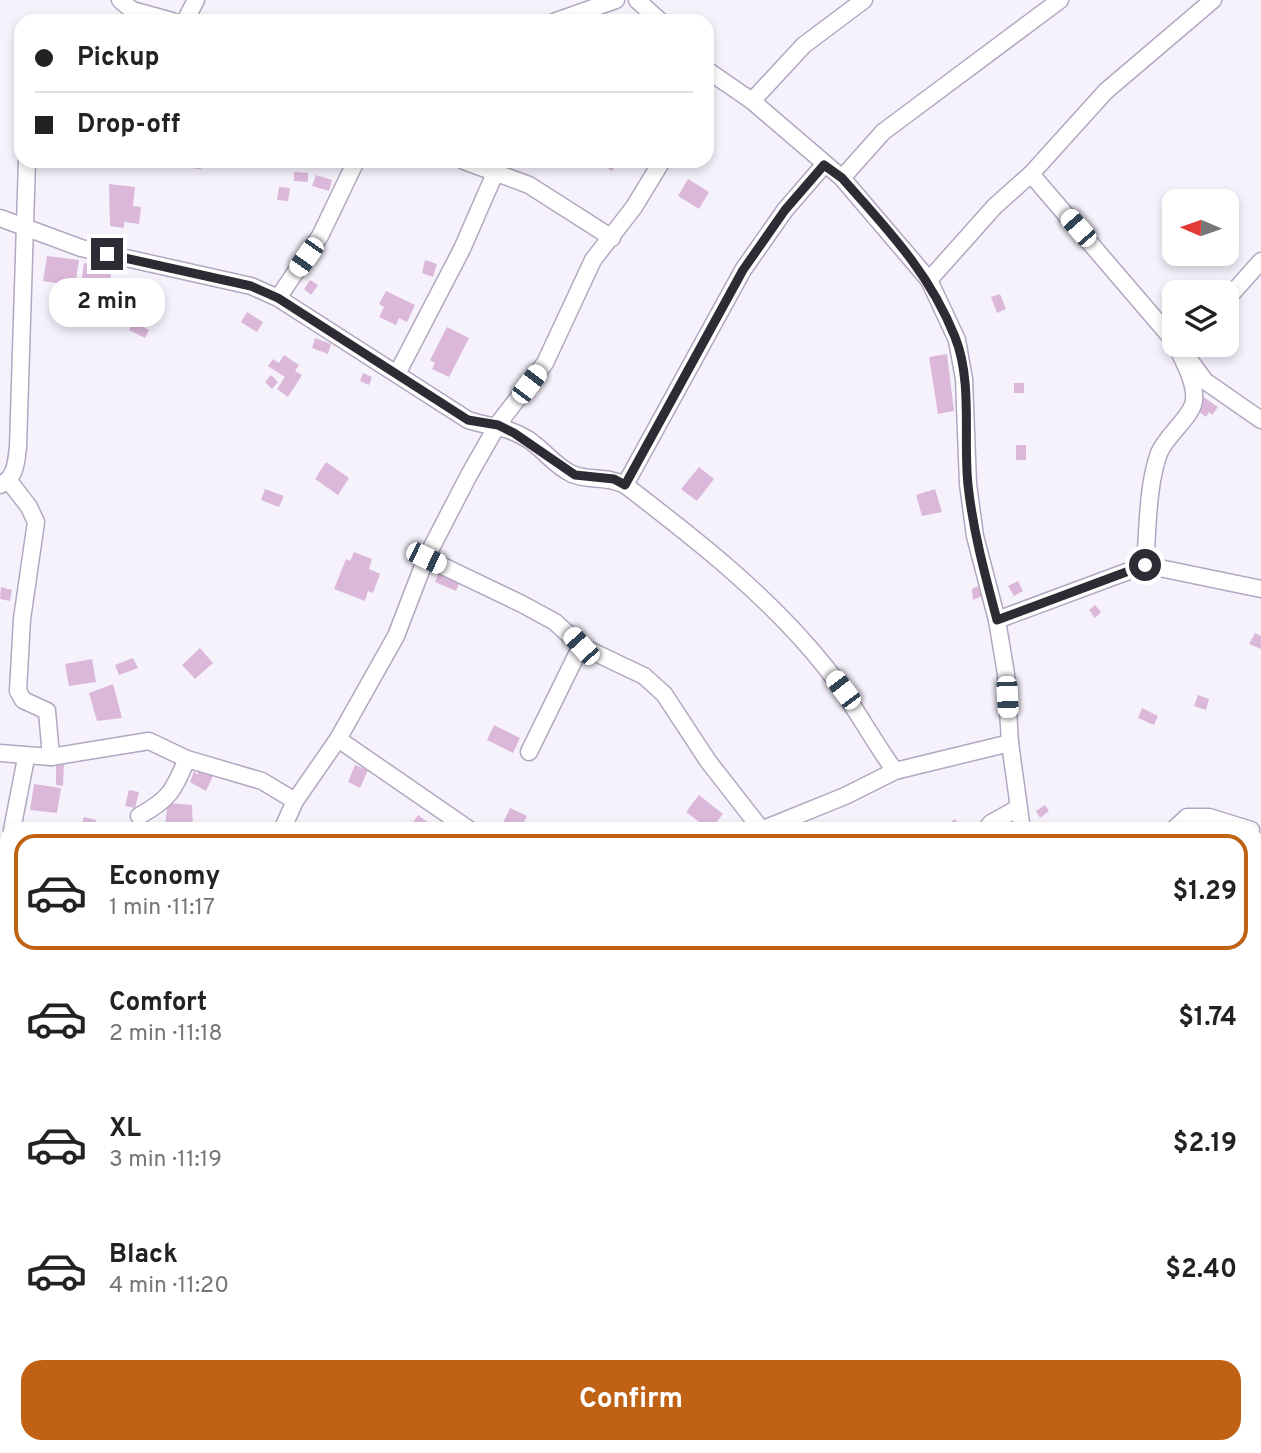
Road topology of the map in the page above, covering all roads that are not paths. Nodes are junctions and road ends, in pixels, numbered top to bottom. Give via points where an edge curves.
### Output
1 (120, 0) edge
2 (616, 0) edge
3 (637, 0) edge
4 (864, 0) edge
5 (1060, 0) edge
6 (1213, 0) edge
7 (147, 14) edge
8 (576, 14) edge
9 (652, 14) edge
10 (714, 81) edge
11 (752, 101) junction
12 (824, 165) junction
13 (27, 168) edge
14 (353, 168) edge
15 (486, 168) edge
16 (657, 168) edge
17 (496, 171) junction
18 (1031, 174) junction
19 (842, 178) junction
20 (0, 218) edge
21 (26, 226) junction
22 (612, 238) junction
23 (1261, 261) edge
24 (929, 280) junction
25 (1239, 286) edge
26 (278, 298) junction
27 (1162, 326) edge
28 (1182, 357) edge
29 (1187, 357) edge
30 (398, 372) junction
31 (1261, 420) edge
32 (498, 425) junction
33 (5, 483) edge
34 (625, 485) junction
35 (426, 558) junction
36 (1145, 565) junction
37 (1261, 589) edge
38 (997, 620) junction
39 (581, 646) junction
40 (338, 739) junction
41 (1010, 743) junction
42 (529, 752) dead end
43 (0, 753) edge
44 (51, 757) junction
45 (26, 758) junction
46 (187, 759) junction
47 (895, 771) junction
48 (295, 801) junction
49 (1018, 808) junction
50 (139, 816) dead end
51 (14, 822) edge
52 (286, 822) edge
53 (458, 822) edge
54 (756, 822) edge
55 (779, 822) edge
56 (993, 822) edge
57 (1021, 822) edge
58 (1182, 822) edge
59 (1226, 822) edge

1 - 7 street
2 - 8 street
3 - 9 street
4 - 11 street via 804,45
5 - 19 street via 883,132
6 - 18 street via 1106,91
10 - 11 street
11 - 12 street
12 - 19 street
12 - 34 street via 743,270
13 - 21 street
14 - 26 street via 320,236
15 - 17 street
16 - 22 street
17 - 22 street via 529,185
17 - 30 street via 451,272
18 - 24 street via 995,206
18 - 27 street
19 - 24 street
20 - 21 street
21 - 26 street via 81,248 251,286
21 - 33 street via 20,427 15,471
22 - 32 street via 578,287 545,363
23 - 25 street
24 - 38 street via 957,340 964,379 971,510
26 - 30 street
28 - 36 street via 1195,401 1167,435 1156,463
29 - 31 street via 1205,381
30 - 32 street via 468,420
32 - 34 street via 530,441 569,472
32 - 35 street
33 - 44 street via 29,507 36,522 22,619 18,691 23,700 47,711
34 - 47 street via 716,557 800,638 843,690
35 - 39 street via 555,622
35 - 40 street via 396,636
36 - 37 street
36 - 38 street
38 - 41 street
39 - 42 street
39 - 54 street via 626,665 664,694
40 - 48 street
40 - 53 street
41 - 47 street
41 - 49 street
43 - 45 street
44 - 45 street
44 - 46 street via 149,741
45 - 51 street
46 - 48 street via 262,781
46 - 50 street via 173,792
47 - 55 street
48 - 52 street
49 - 56 street
49 - 57 street
58 - 59 street via 1187,817 1209,817

